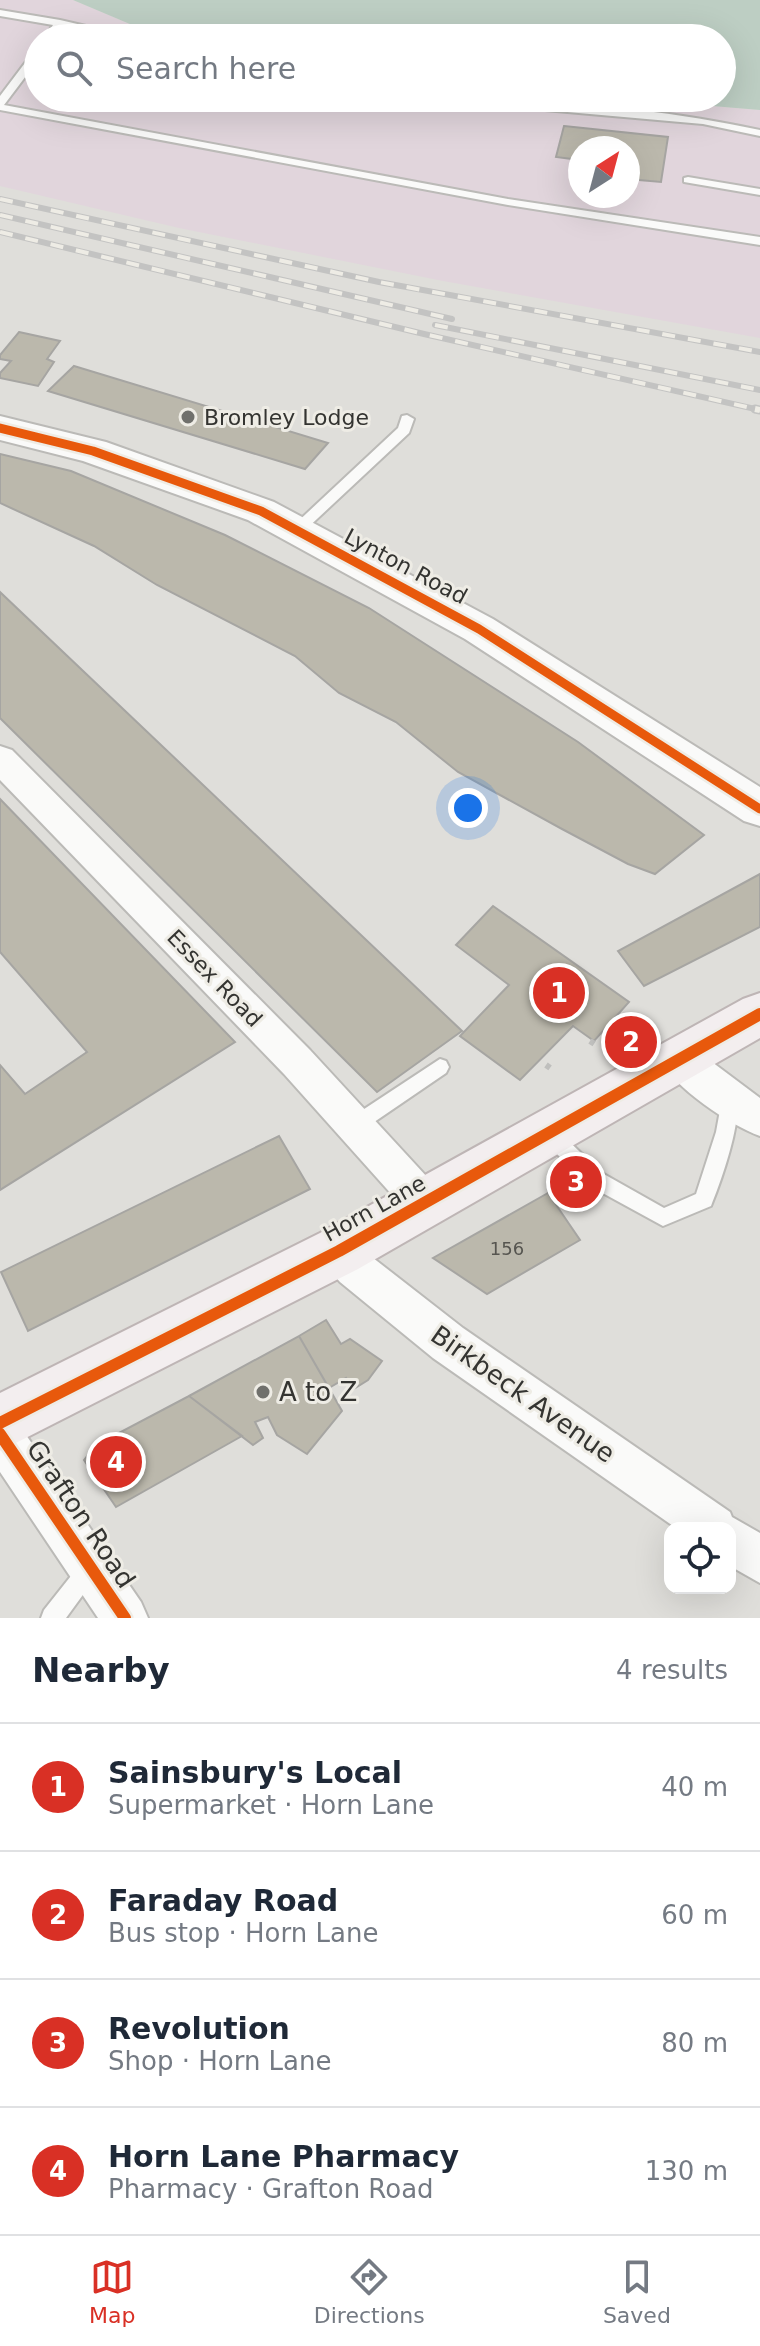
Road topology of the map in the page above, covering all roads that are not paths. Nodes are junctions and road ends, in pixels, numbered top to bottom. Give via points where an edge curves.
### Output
1 (0, 13) edge
2 (60, 23) joint
3 (65, 24) edge
4 (24, 72) edge
5 (0, 105) edge
6 (24, 110) edge
7 (37, 112) edge
8 (612, 112) edge
9 (760, 133) edge
10 (688, 180) dead end
11 (760, 192) edge
12 (760, 241) edge
13 (407, 419) dead end
14 (0, 428) edge
15 (297, 530) junction
16 (0, 759) edge
17 (760, 809) edge
18 (760, 1014) edge
19 (679, 1059) junction
20 (440, 1067) dead end
21 (744, 1110) edge
22 (355, 1125) junction
23 (547, 1133) junction
24 (425, 1203) junction
25 (339, 1251) junction
26 (0, 1423) edge
27 (0, 1434) edge
28 (705, 1522) edge
29 (736, 1543) edge
30 (760, 1560) edge
31 (91, 1568) junction
32 (52, 1618) edge
33 (125, 1618) edge

1 - 2 lane
2 - 3 lane
4 - 5 lane
5 - 6 lane
7 - 12 lane via 508,202
8 - 9 lane
10 - 11 lane
13 - 15 lane via 404,430
14 - 15 street, Lynton Road via 93,451 261,511
15 - 17 street, Lynton Road via 479,629
16 - 22 street, Essex Road
18 - 19 main road, Horn Lane
19 - 21 street
19 - 23 main road, Horn Lane
20 - 22 lane
21 - 23 lane via 725,1132 704,1200 663,1217 595,1179
22 - 24 street, Essex Road
23 - 24 main road, Horn Lane
24 - 25 main road, Horn Lane
25 - 26 main road, Horn Lane
25 - 28 street, Birkbeck Avenue via 448,1343
27 - 31 street, Grafton Road
29 - 30 street
31 - 32 lane
31 - 33 street, Grafton Road

